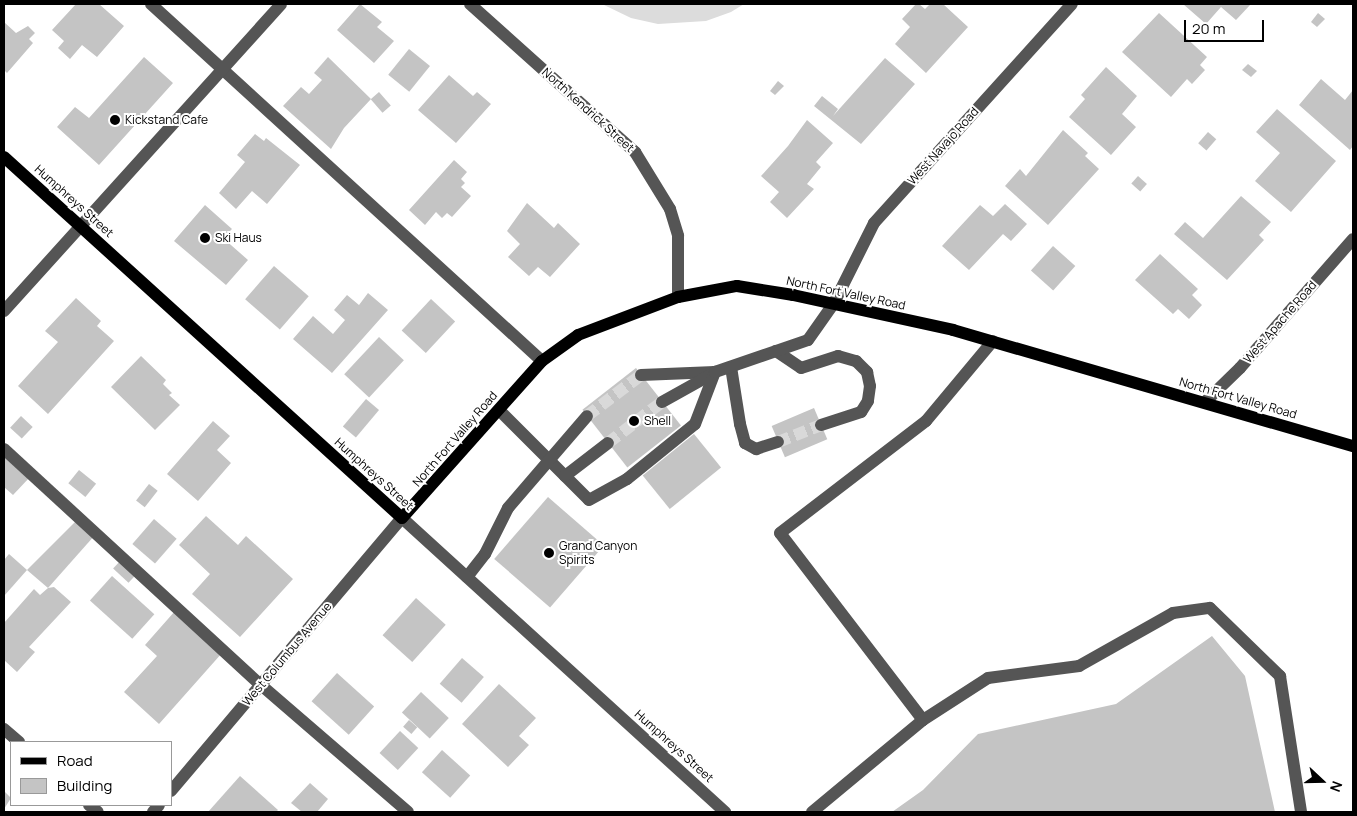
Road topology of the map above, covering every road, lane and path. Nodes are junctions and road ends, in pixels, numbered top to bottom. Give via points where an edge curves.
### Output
1 (151, 4) edge
2 (281, 4) edge
3 (470, 4) edge
4 (1072, 4) edge
5 (222, 68) junction
6 (4, 157) edge
7 (80, 224) junction
8 (1353, 239) edge
9 (678, 297) junction
10 (834, 303) junction
11 (4, 310) edge
12 (993, 341) junction
13 (776, 351) junction
14 (542, 361) junction
15 (731, 367) junction
16 (715, 372) junction
17 (642, 375) tunnel mouth
18 (662, 402) tunnel mouth
19 (1205, 402) junction
20 (499, 410) junction
21 (587, 416) tunnel mouth
22 (821, 425) tunnel mouth
23 (778, 442) tunnel mouth
24 (608, 443) tunnel mouth
25 (1353, 446) edge
26 (4, 449) edge
27 (549, 461) junction
28 (565, 476) junction
29 (402, 518) junction
30 (467, 577) junction
31 (261, 685) junction
32 (923, 720) junction
33 (4, 729) edge
34 (17, 741) edge
35 (172, 790) edge
36 (408, 812) edge
37 (725, 812) edge
38 (812, 812) edge
39 (1301, 812) edge

1 - 5 street
2 - 5 street
3 - 9 street, North Kendrick Street via 635,152 670,209 678,236
4 - 10 street, West Navajo Road via 874,223
5 - 7 street
5 - 14 street
6 - 7 main road, Humphreys Street
7 - 11 street
7 - 29 main road, Humphreys Street
8 - 19 street, West Apache Road via 1240,368
9 - 10 main road, North Fort Valley Road via 736,286
9 - 14 main road, North Fort Valley Road via 578,335
10 - 12 main road, North Fort Valley Road
10 - 13 street, West Navajo Road via 808,340
12 - 19 main road, North Fort Valley Road
12 - 32 street via 926,421 780,532
13 - 15 street, West Navajo Road
13 - 22 street via 801,368 838,356 856,361 867,372 870,386 868,401 861,412
14 - 20 main road, North Fort Valley Road
15 - 16 street, West Navajo Road
15 - 23 street via 745,443 756,449
16 - 17 street
16 - 18 street
16 - 28 street via 695,424 627,479 589,500
19 - 25 main road, North Fort Valley Road
20 - 27 street
20 - 29 main road, North Fort Valley Road
21 - 27 street
24 - 28 street
26 - 31 street
27 - 28 street
27 - 30 street via 508,508 485,554
29 - 30 street, Humphreys Street
29 - 31 street, West Columbus Avenue
30 - 37 street, Humphreys Street
31 - 35 street, West Columbus Avenue
31 - 36 street
32 - 38 street
32 - 39 street via 988,678 1079,666 1173,613 1210,608 1280,676
33 - 34 street

